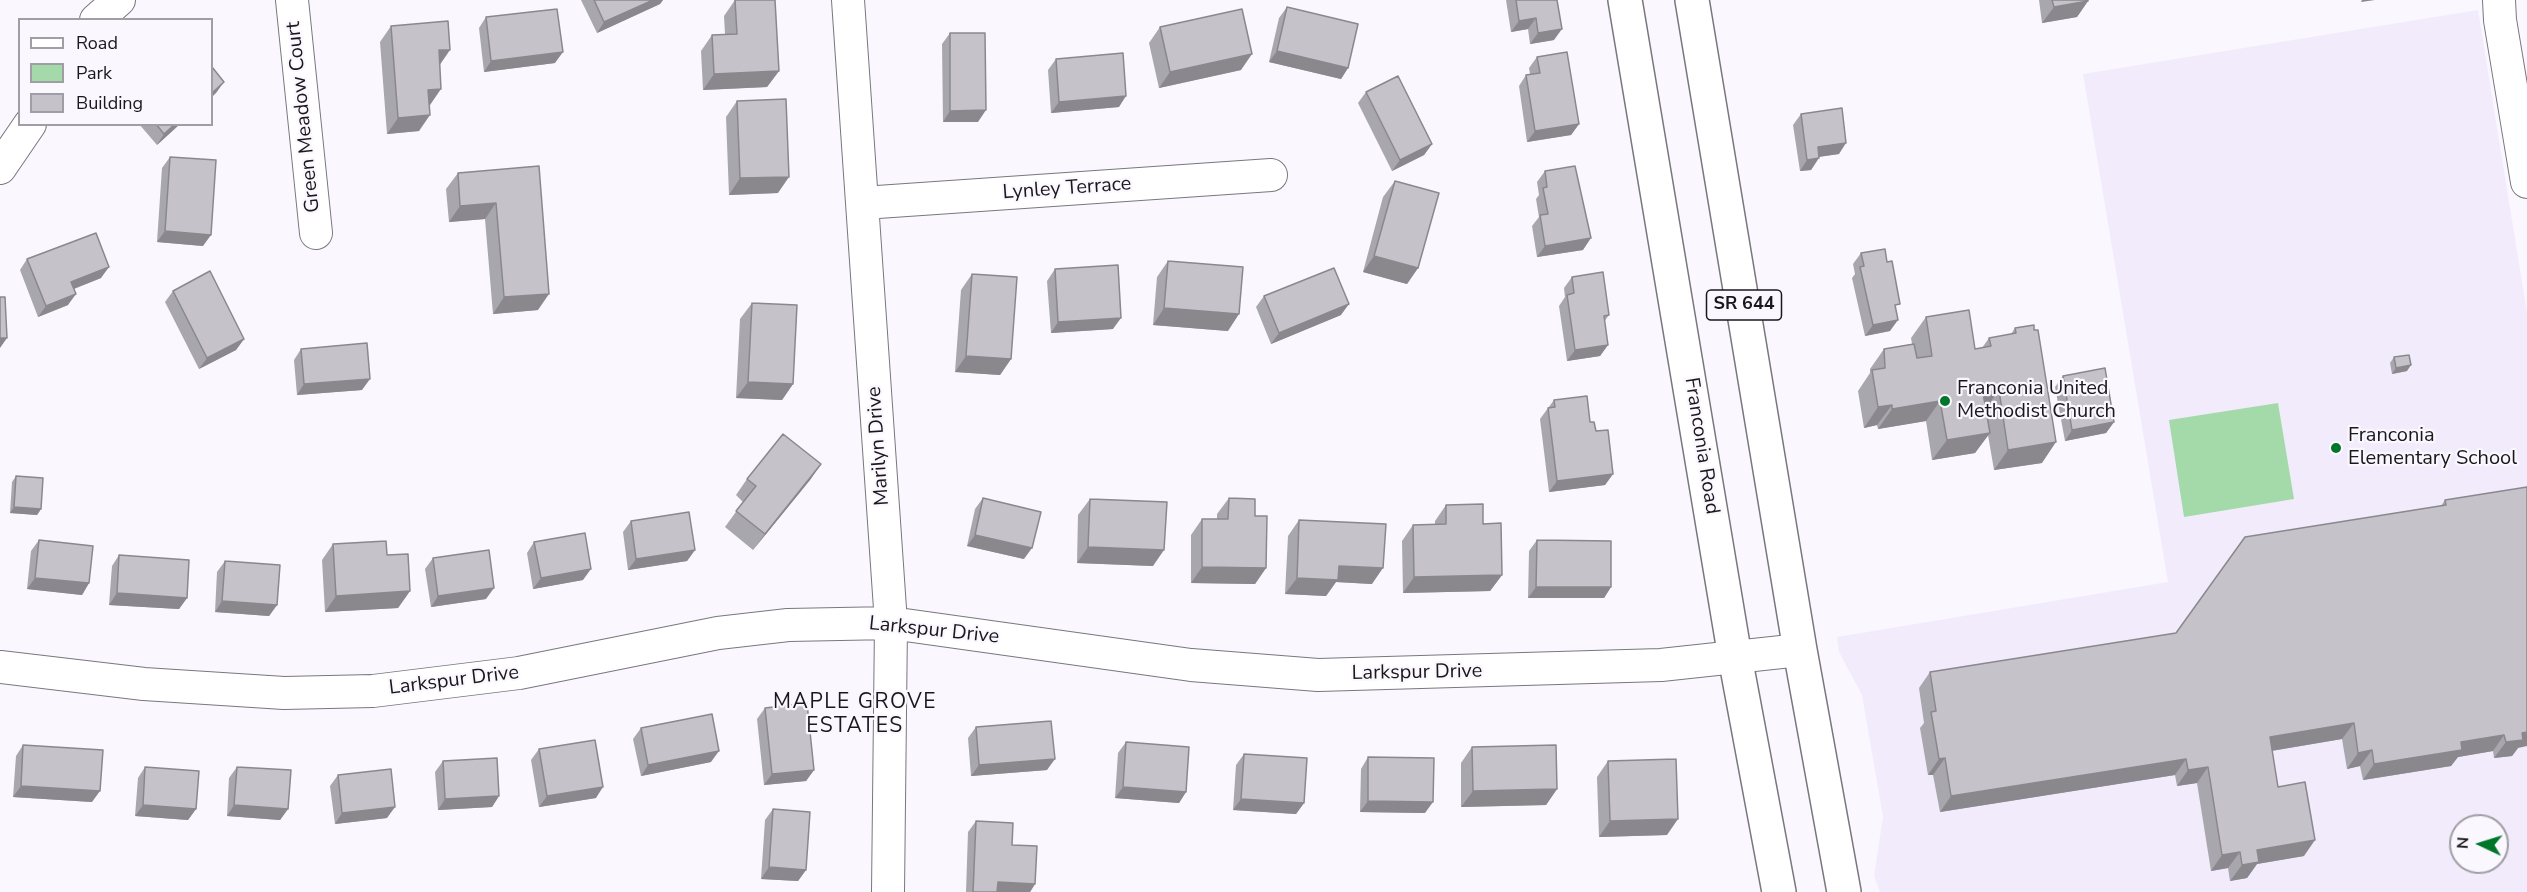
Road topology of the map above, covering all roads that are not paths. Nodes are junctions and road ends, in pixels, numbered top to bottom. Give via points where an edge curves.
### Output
1 (118, 0) edge
2 (292, 0) edge
3 (848, 0) edge
4 (1625, 0) edge
5 (1692, 0) edge
6 (2499, 0) edge
7 (98, 18) edge
8 (29, 126) edge
9 (0, 168) edge
10 (1271, 175) dead end
11 (2527, 183) edge
12 (863, 203) junction
13 (316, 233) dead end
14 (891, 623) junction
15 (1800, 650) junction
16 (1735, 657) junction
17 (0, 667) edge
18 (888, 892) edge
19 (1779, 892) edge
20 (1844, 892) edge

1 - 7 street
2 - 13 street, Green Meadow Court
3 - 12 street, Marilyn Drive
4 - 16 main road, Franconia Road / SR 644
5 - 15 main road, SR 644
6 - 11 street
8 - 9 street
10 - 12 street, Lynley Terrace
12 - 14 street, Marilyn Drive
14 - 16 street, Larkspur Drive via 1191,665 1318,675 1661,665
14 - 17 street, Larkspur Drive via 788,625 718,633 519,674 373,691 284,693 144,684
14 - 18 street, Marilyn Drive
15 - 16 street, Larkspur Drive
15 - 20 main road, SR 644
16 - 19 main road, Franconia Road / SR 644

